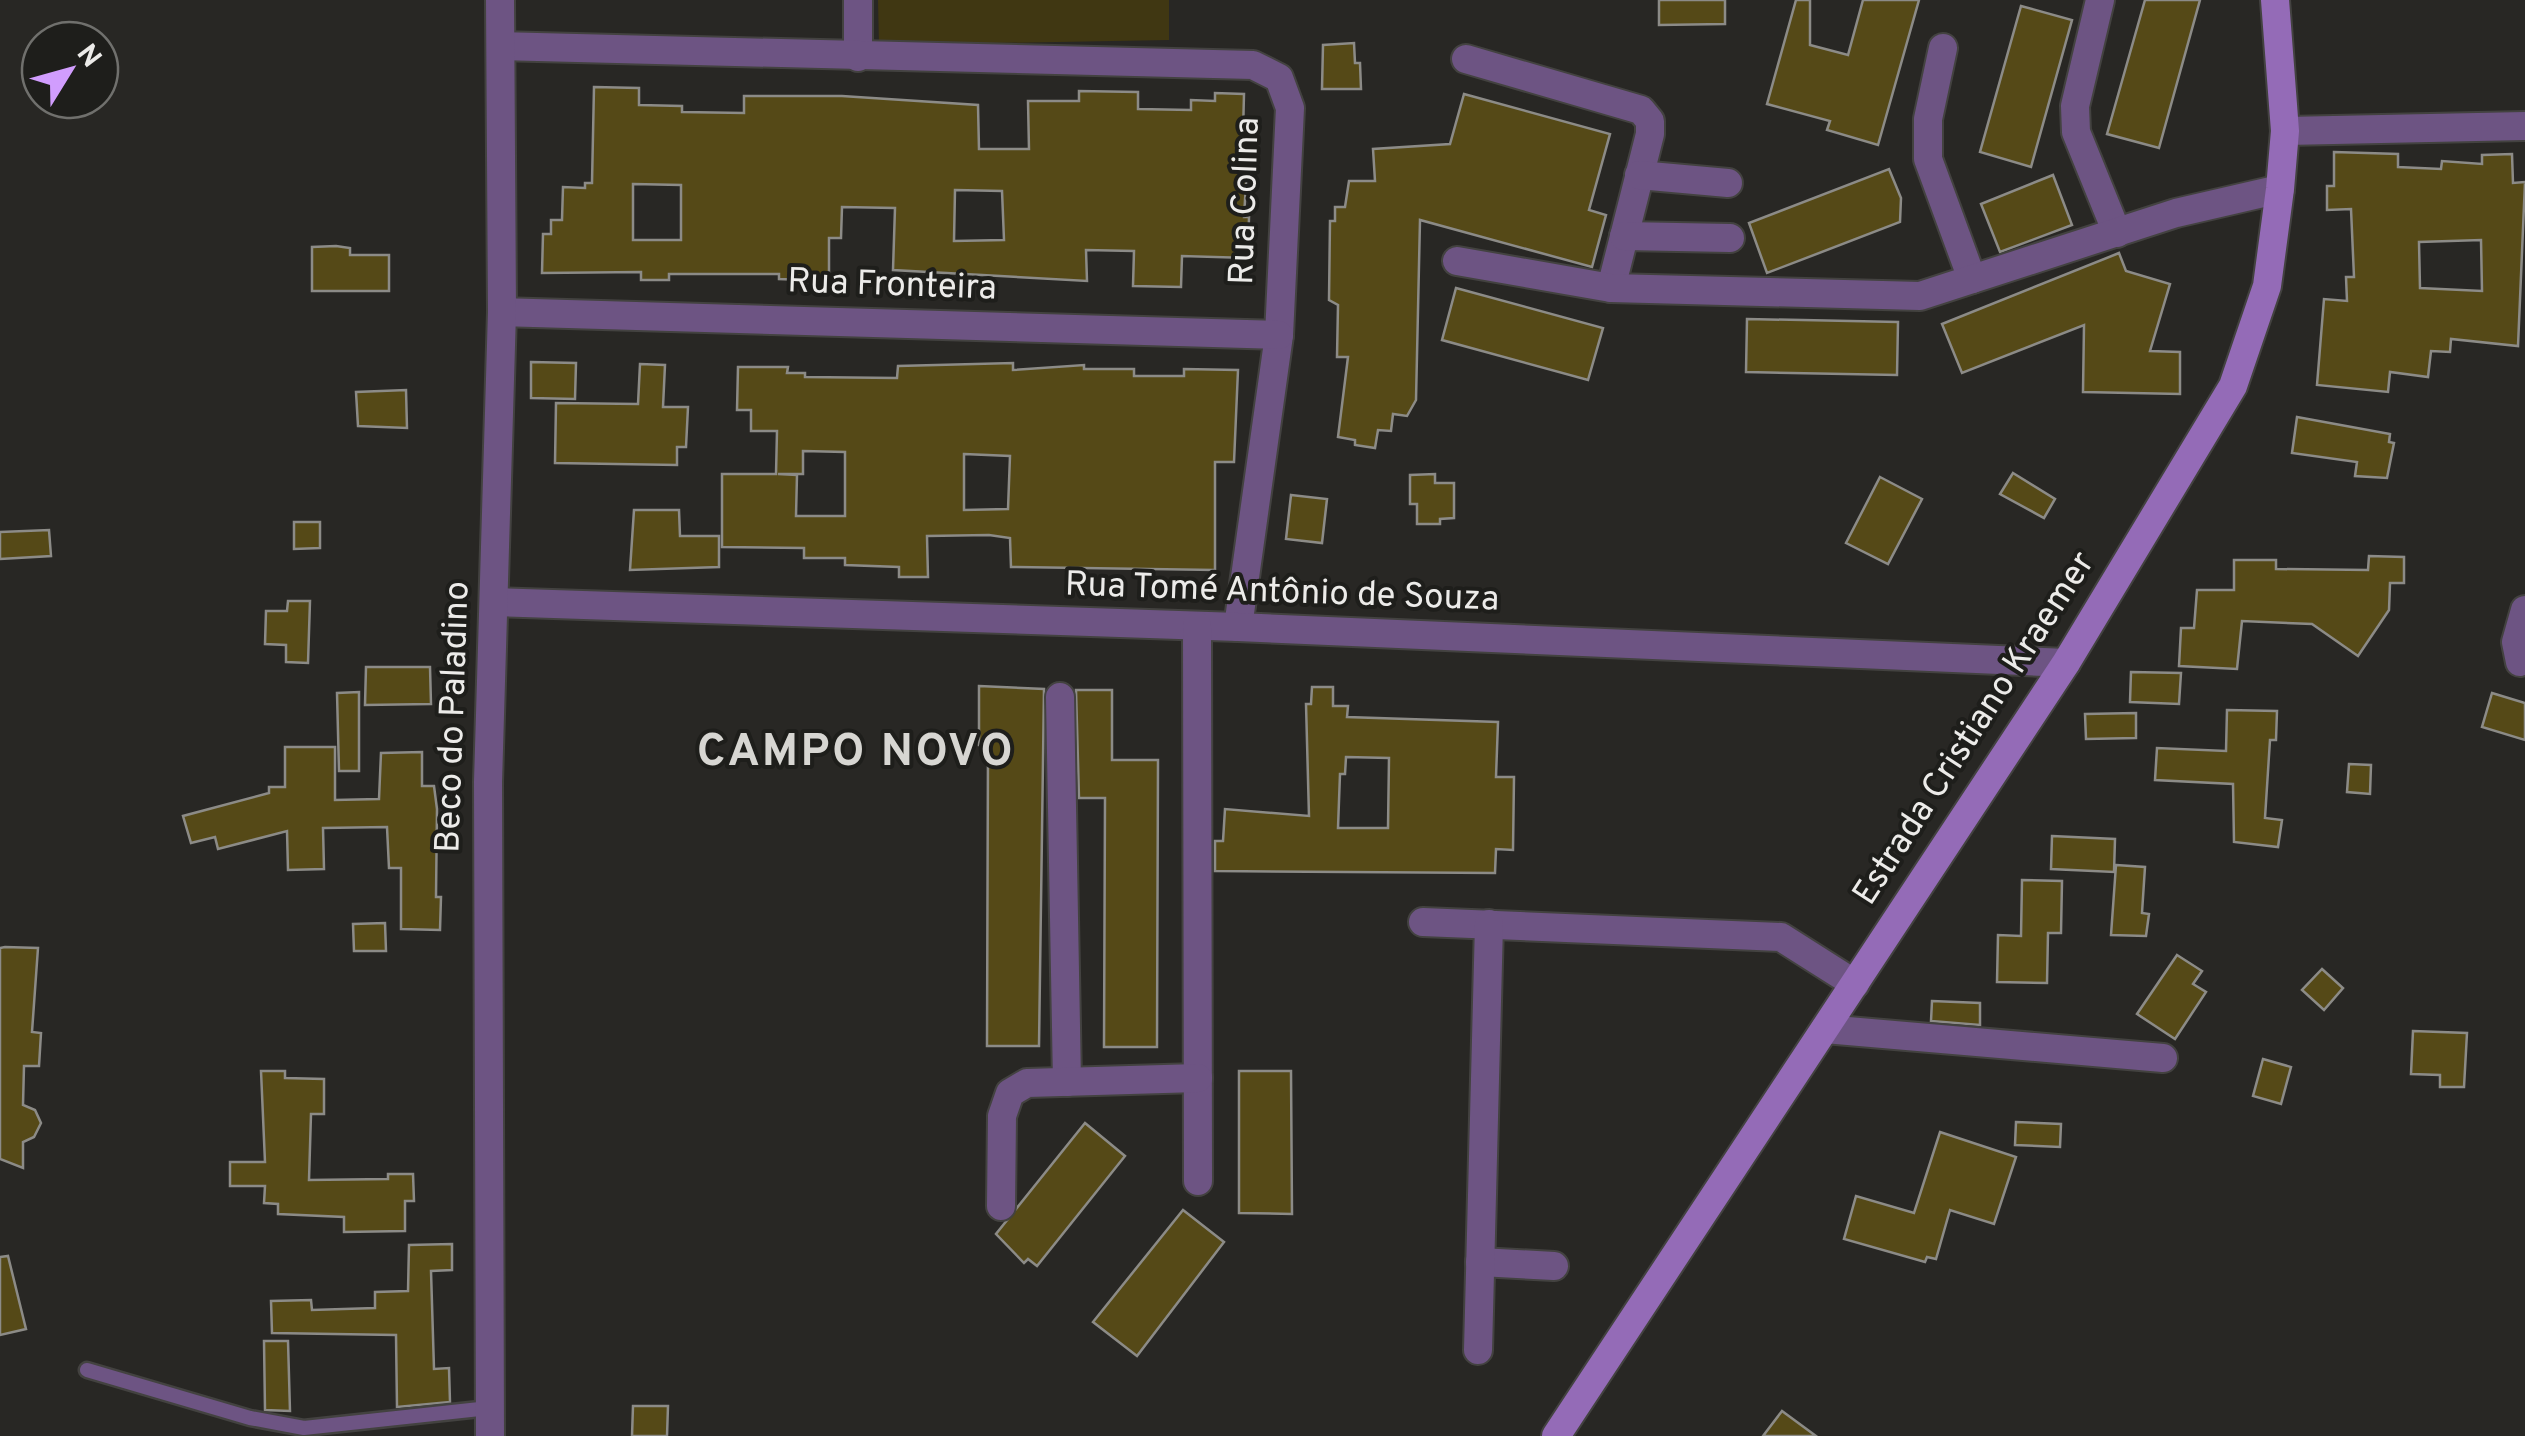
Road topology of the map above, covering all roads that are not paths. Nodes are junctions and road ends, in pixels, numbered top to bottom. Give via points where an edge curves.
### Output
1 (500, 0) edge
2 (858, 0) edge
3 (2100, 0) edge
4 (2275, 0) edge
5 (500, 46) junction
6 (1942, 48) dead end
7 (858, 57) junction
8 (1466, 58) dead end
9 (2525, 126) edge
10 (2285, 132) junction
11 (1639, 176) junction
12 (1728, 182) dead end
13 (2280, 189) junction
14 (2117, 233) junction
15 (1624, 236) junction
16 (1730, 238) dead end
17 (1457, 261) dead end
18 (1972, 279) junction
19 (1611, 288) junction
20 (502, 312) junction
21 (1279, 335) junction
22 (495, 602) junction
23 (2525, 610) edge
24 (1197, 626) junction
25 (1238, 627) junction
26 (2520, 662) dead end
27 (2066, 663) junction
28 (1060, 697) dead end
29 (1423, 922) dead end
30 (1489, 924) junction
31 (1855, 984) junction
32 (1825, 1030) junction
33 (2163, 1058) dead end
34 (1198, 1078) junction
35 (1067, 1082) junction
36 (1198, 1181) dead end
37 (1001, 1206) dead end
38 (1480, 1262) junction
39 (1554, 1266) dead end
40 (1478, 1350) dead end
41 (87, 1370) dead end
42 (490, 1422) edge
43 (1556, 1436) edge

1 - 5 street, Beco do Paladino
2 - 7 street
3 - 14 street via 2075,106 2076,132
4 - 10 main road, Estrada Cristiano Kraemer
5 - 7 street, Rua Colina
5 - 20 street, Beco do Paladino
6 - 18 street via 1928,158
7 - 21 street, Rua Colina via 1252,65 1279,78 1290,108
8 - 11 street via 1640,110 1650,134
9 - 10 street
10 - 13 main road, Estrada Cristiano Kraemer
11 - 12 street
11 - 15 street
13 - 14 street
13 - 27 main road, Estrada Cristiano Kraemer via 2267,286 2234,386
14 - 18 street
15 - 16 street
15 - 19 street
17 - 19 street
18 - 19 street via 1920,296
20 - 21 street, Rua Fronteira
20 - 22 street, Beco do Paladino
21 - 25 street, Rua Colina
22 - 24 street, Rua Tomé Antônio de Souza
22 - 42 street, Beco do Paladino via 488,782
23 - 26 street via 2516,642
24 - 25 street, Rua Tomé Antônio de Souza
24 - 34 street
25 - 27 street, Rua Tomé Antônio de Souza
27 - 31 main road, Estrada Cristiano Kraemer
28 - 35 street
29 - 30 street
30 - 31 street via 1781,937
30 - 38 street
31 - 32 main road, Estrada Cristiano Kraemer
32 - 33 street
32 - 43 main road, Estrada Cristiano Kraemer
34 - 35 street
34 - 36 street
35 - 37 street via 1027,1083 1010,1093 1002,1116
38 - 39 street
38 - 40 street
41 - 42 lane via 304,1428

